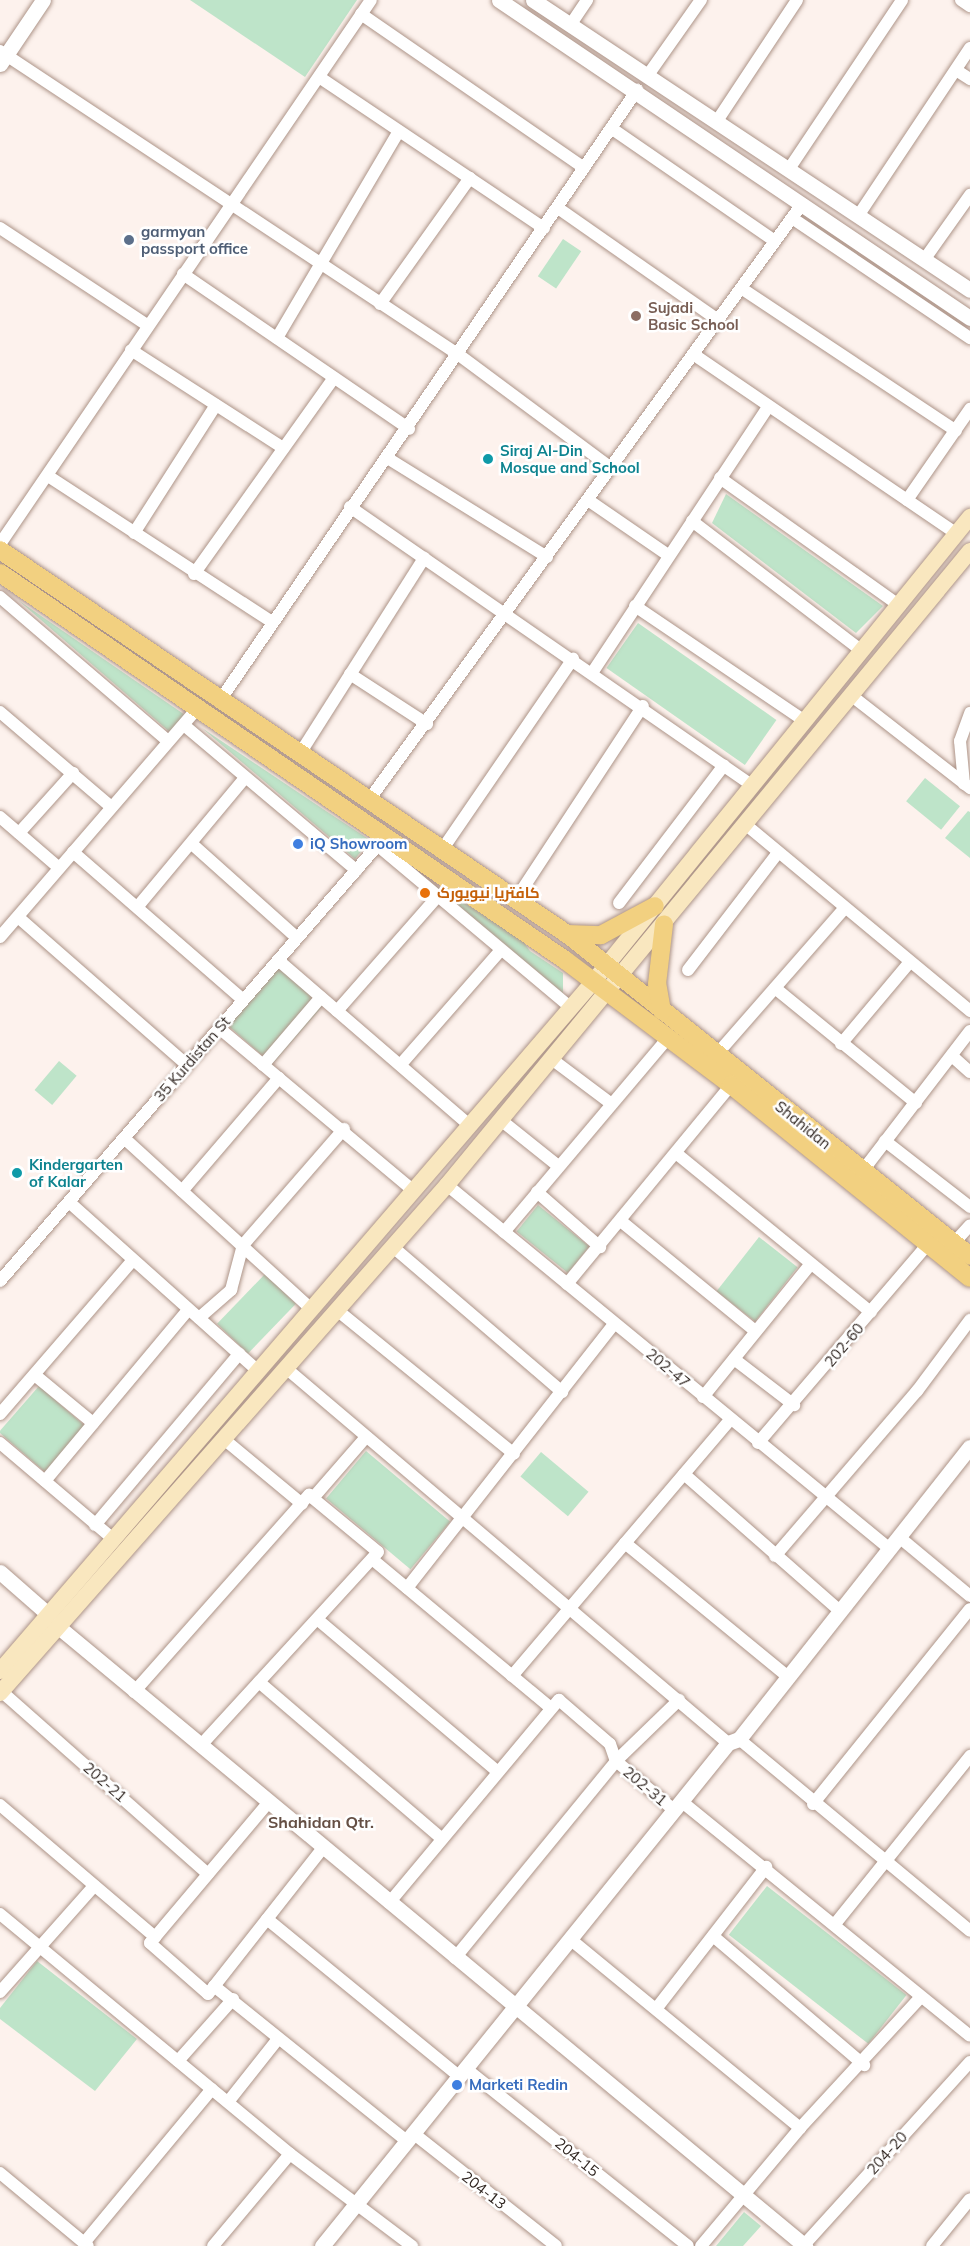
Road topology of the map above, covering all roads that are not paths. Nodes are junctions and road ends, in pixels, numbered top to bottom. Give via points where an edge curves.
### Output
1 (43, 0) edge
2 (371, 0) edge
3 (499, 0) edge
4 (533, 0) edge
5 (587, 0) edge
6 (700, 0) edge
7 (797, 0) edge
8 (902, 0) edge
9 (961, 0) edge
10 (970, 6) edge
11 (361, 14) junction
12 (571, 24) junction
13 (970, 48) edge
14 (2, 57) edge
15 (956, 70) junction
16 (648, 75) junction
17 (319, 76) junction
18 (970, 79) edge
19 (637, 90) junction
20 (717, 121) junction
21 (611, 128) junction
22 (399, 131) junction
23 (757, 148) junction
24 (746, 165) junction
25 (584, 168) junction
26 (789, 169) junction
27 (470, 178) junction
28 (970, 195) edge
29 (802, 204) junction
30 (230, 206) junction
31 (558, 208) junction
32 (858, 216) junction
33 (792, 218) junction
34 (0, 228) edge
35 (544, 228) junction
36 (776, 241) junction
37 (924, 260) junction
38 (320, 264) junction
39 (183, 274) junction
40 (741, 288) junction
41 (970, 290) edge
42 (380, 304) junction
43 (970, 318) edge
44 (718, 320) junction
45 (147, 325) junction
46 (277, 338) junction
47 (970, 338) edge
48 (131, 350) junction
49 (693, 354) junction
50 (459, 355) junction
51 (334, 378) junction
52 (216, 405) junction
53 (769, 406) junction
54 (970, 409) edge
55 (409, 429) junction
56 (956, 430) junction
57 (283, 448) junction
58 (389, 459) junction
59 (611, 468) junction
60 (48, 476) junction
61 (720, 478) junction
62 (588, 500) junction
63 (907, 500) junction
64 (350, 507) junction
65 (970, 517) edge
66 (692, 520) junction
67 (5, 526) edge
68 (134, 533) junction
69 (957, 534) junction
70 (0, 544) edge
71 (0, 550) edge
72 (970, 551) edge
73 (669, 555) junction
74 (547, 557) junction
75 (424, 558) junction
76 (195, 574) junction
77 (1, 576) edge
78 (0, 597) edge
79 (635, 606) junction
80 (900, 606) junction
81 (506, 614) junction
82 (889, 620) junction
83 (272, 622) junction
84 (905, 633) junction
85 (862, 651) junction
86 (573, 659) junction
87 (592, 673) junction
88 (350, 674) junction
89 (852, 696) junction
90 (221, 699) junction
91 (643, 706) junction
92 (197, 709) junction
93 (0, 712) edge
94 (970, 713) edge
95 (805, 721) junction
96 (427, 724) junction
97 (185, 726) junction
98 (168, 741) junction
99 (301, 752) junction
100 (724, 765) junction
101 (73, 773) junction
102 (244, 778) junction
103 (752, 785) junction
104 (967, 786) edge
105 (369, 800) junction
106 (110, 806) junction
107 (0, 817) edge
108 (745, 824) junction
109 (19, 833) junction
110 (381, 841) junction
111 (192, 843) junction
112 (442, 850) junction
113 (73, 852) junction
114 (777, 854) junction
115 (58, 867) junction
116 (356, 870) junction
117 (437, 897) junction
118 (516, 899) junction
119 (619, 903) dead end
120 (139, 905) junction
121 (655, 906) junction
122 (844, 909) junction
123 (18, 917) junction
124 (664, 924) junction
125 (567, 934) junction
126 (0, 936) edge
127 (297, 938) junction
128 (501, 950) junction
129 (278, 960) junction
130 (909, 963) junction
131 (604, 966) junction
132 (688, 970) dead end
133 (593, 981) junction
134 (775, 988) junction
135 (622, 991) junction
136 (321, 997) junction
137 (243, 1000) junction
138 (570, 1007) junction
139 (337, 1011) junction
140 (662, 1011) junction
141 (970, 1011) edge
142 (219, 1028) junction
143 (970, 1031) edge
144 (667, 1039) junction
145 (841, 1044) junction
146 (717, 1054) junction
147 (952, 1056) junction
148 (554, 1060) junction
149 (402, 1063) junction
150 (188, 1065) junction
151 (263, 1065) junction
152 (970, 1072) edge
153 (279, 1078) junction
154 (731, 1085) junction
155 (609, 1102) junction
156 (916, 1103) junction
157 (502, 1121) junction
158 (469, 1125) junction
159 (344, 1129) junction
160 (124, 1138) junction
161 (885, 1141) junction
162 (677, 1154) junction
163 (557, 1165) junction
164 (861, 1173) junction
165 (447, 1185) junction
166 (413, 1190) junction
167 (182, 1191) junction
168 (537, 1192) junction
169 (69, 1202) junction
170 (887, 1203) junction
171 (970, 1207) edge
172 (622, 1222) junction
173 (970, 1225) edge
174 (504, 1233) junction
175 (928, 1244) junction
176 (953, 1244) junction
177 (243, 1245) junction
178 (393, 1247) junction
179 (600, 1247) junction
180 (970, 1256) edge
181 (133, 1260) junction
182 (810, 1265) junction
183 (3, 1273) edge
184 (970, 1278) edge
185 (567, 1284) junction
186 (311, 1309) junction
187 (188, 1310) junction
188 (337, 1310) junction
189 (871, 1312) junction
190 (199, 1318) junction
191 (970, 1320) edge
192 (614, 1324) junction
193 (755, 1331) junction
194 (239, 1354) junction
195 (734, 1359) junction
196 (287, 1369) junction
197 (258, 1371) junction
198 (36, 1376) junction
199 (562, 1392) junction
200 (703, 1397) junction
201 (794, 1405) junction
202 (225, 1410) junction
203 (0, 1414) edge
204 (730, 1420) junction
205 (241, 1421) junction
206 (93, 1423) junction
207 (366, 1437) junction
208 (225, 1440) junction
209 (0, 1443) edge
210 (758, 1443) junction
211 (970, 1447) edge
212 (514, 1454) junction
213 (684, 1474) junction
214 (45, 1481) junction
215 (824, 1497) junction
216 (307, 1501) junction
217 (463, 1520) junction
218 (95, 1525) junction
219 (113, 1539) junction
220 (894, 1543) junction
221 (625, 1544) junction
222 (775, 1556) junction
223 (372, 1559) junction
224 (0, 1572) edge
225 (407, 1588) junction
226 (970, 1596) edge
227 (569, 1609) junction
228 (970, 1609) edge
229 (840, 1611) junction
230 (316, 1619) junction
231 (55, 1623) junction
232 (0, 1671) edge
233 (512, 1676) junction
234 (788, 1677) junction
235 (259, 1682) junction
236 (1, 1692) edge
237 (134, 1692) junction
238 (679, 1700) junction
239 (551, 1708) junction
240 (733, 1741) junction
241 (200, 1746) junction
242 (970, 1756) edge
243 (616, 1761) junction
244 (498, 1772) junction
245 (268, 1803) junction
246 (813, 1804) junction
247 (678, 1805) junction
248 (0, 1806) edge
249 (442, 1839) junction
250 (322, 1849) junction
251 (883, 1861) junction
252 (766, 1868) junction
253 (208, 1874) junction
254 (94, 1886) junction
255 (389, 1903) junction
256 (0, 1914) edge
257 (267, 1919) junction
258 (835, 1924) junction
259 (968, 1925) edge
260 (713, 1936) junction
261 (155, 1937) junction
262 (570, 1939) junction
263 (40, 1947) junction
264 (455, 1958) junction
265 (214, 1986) junction
266 (0, 1992) edge
267 (921, 1997) junction
268 (233, 1999) junction
269 (517, 2005) junction
270 (656, 2009) junction
271 (970, 2036) edge
272 (278, 2040) junction
273 (178, 2061) junction
274 (970, 2062) edge
275 (864, 2065) junction
276 (462, 2072) junction
277 (212, 2089) junction
278 (228, 2102) junction
279 (800, 2128) junction
280 (410, 2137) junction
281 (290, 2154) junction
282 (0, 2173) edge
283 (742, 2195) junction
284 (970, 2199) edge
285 (356, 2203) junction
286 (86, 2245) edge
287 (213, 2246) edge
288 (322, 2246) edge
289 (412, 2246) edge
290 (556, 2246) edge
291 (688, 2246) edge
292 (701, 2246) edge
293 (804, 2246) edge
294 (932, 2246) edge

1 - 14 street
2 - 11 street
3 - 19 street
4 - 12 street
5 - 12 street
6 - 16 street
7 - 20 street
8 - 26 street
9 - 10 street
11 - 17 street
11 - 25 street
12 - 16 street
13 - 15 street
14 - 30 street
15 - 18 street
15 - 32 street
16 - 20 street
17 - 22 street
17 - 30 street
19 - 21 street
19 - 24 street
20 - 23 street
21 - 25 street
21 - 36 street
22 - 27 street
22 - 38 street
23 - 24 street
23 - 26 street
24 - 29 street
25 - 31 street
26 - 32 street
27 - 35 street
27 - 42 street
28 - 37 street
29 - 33 street
29 - 43 street
30 - 38 street
30 - 39 street
31 - 35 street
31 - 44 street
32 - 37 street
33 - 36 street
33 - 47 street
34 - 45 street
35 - 50 street
36 - 40 street
37 - 41 street
38 - 42 street
38 - 46 street
39 - 45 street
39 - 46 street
40 - 44 street
40 - 56 street
42 - 50 street
44 - 49 street
45 - 48 street
46 - 51 street
48 - 52 street
48 - 60 street
49 - 53 street
49 - 59 street
50 - 55 street
50 - 59 street
51 - 55 street
51 - 57 street
52 - 57 street
52 - 68 street
53 - 61 street
53 - 63 street
54 - 56 street
55 - 58 street
56 - 63 street
57 - 76 street
58 - 64 street
58 - 74 street
59 - 62 street
60 - 67 street
60 - 68 street
61 - 66 street
61 - 80 street
62 - 73 street
62 - 74 street
63 - 69 street
64 - 75 street
64 - 83 street
65 - 69 main road
66 - 73 street
66 - 85 street
67 - 70 street
68 - 76 street
69 - 80 main road
71 - 90 main road
72 - 84 main road
73 - 79 street
74 - 81 street
75 - 81 street
75 - 88 street
76 - 83 street
77 - 92 main road
78 - 98 street
79 - 87 street
79 - 95 street
80 - 82 main road
81 - 86 street
81 - 96 street
82 - 84 main road via 891,627
82 - 85 main road
83 - 90 street
84 - 89 main road
85 - 95 main road
86 - 87 street
86 - 112 street
87 - 91 street
88 - 96 street
88 - 99 street
89 - 104 street
89 - 108 main road
90 - 99 main road
91 - 100 street
91 - 118 street
92 - 97 street
92 - 110 main road
93 - 101 street
94 - 104 street via 960,741
95 - 103 main road
96 - 105 street
97 - 98 street
97 - 102 street
98 - 106 street
99 - 105 main road
100 - 103 street
100 - 119 street
101 - 106 street
101 - 109 street
102 - 111 street
102 - 116 street
103 - 121 main road
105 - 112 main road
106 - 113 street
107 - 109 street
108 - 114 street
108 - 124 main road
109 - 115 street
110 - 116 street, 35 Kurdistan St
110 - 117 street
110 - 133 main road
111 - 120 street
111 - 127 street
112 - 118 main road
113 - 115 street
113 - 120 street
114 - 122 street
114 - 132 street
115 - 123 street
116 - 127 street, 35 Kurdistan St
117 - 128 street
117 - 139 street
118 - 125 main road
120 - 137 street
121 - 125 main road via 601,935
121 - 131 main road
122 - 130 street
122 - 134 street
123 - 126 street
123 - 150 street
124 - 135 main road
124 - 140 main road via 657,984
125 - 131 main road
127 - 129 street, 35 Kurdistan St
128 - 138 street
128 - 149 street
129 - 136 street
129 - 137 street, 35 Kurdistan St
130 - 141 street
130 - 145 street
131 - 133 main road
131 - 135 main road
133 - 135 main road
133 - 138 main road
134 - 145 street
134 - 146 street
135 - 140 main road, Shahidan
135 - 144 main road
135 - 148 main road
136 - 139 street
136 - 151 street
137 - 142 street, 35 Kurdistan St
138 - 158 main road
139 - 149 street
140 - 146 main road, Shahidan
142 - 150 street, 35 Kurdistan St
142 - 151 street
143 - 147 street
144 - 154 main road
144 - 155 street
145 - 156 street
146 - 164 main road, Shahidan
147 - 152 street
147 - 156 street
148 - 155 street
148 - 157 main road
149 - 158 street
150 - 160 street, 35 Kurdistan St
151 - 153 street
153 - 159 street
153 - 167 street
154 - 162 street
154 - 170 main road
155 - 163 street
156 - 161 street
157 - 163 street
157 - 165 main road
158 - 166 main road
159 - 166 street
159 - 177 street
160 - 167 street
160 - 169 street, 35 Kurdistan St
161 - 164 street
161 - 171 street
162 - 172 street
162 - 182 street
163 - 168 street
164 - 170 main road, Shahidan
165 - 174 street, 202-47
165 - 178 main road
166 - 186 main road
167 - 177 street
168 - 174 street
168 - 179 street
169 - 181 street
169 - 183 street, 35 Kurdistan St
170 - 175 main road
170 - 176 main road, Shahidan
172 - 179 street
172 - 193 street
173 - 176 street
174 - 185 street, 202-47
175 - 184 main road
175 - 189 street, 202-60
176 - 180 main road, Shahidan
177 - 186 street
177 - 190 street via 231,1290
178 - 188 main road
178 - 199 street
179 - 185 street
181 - 187 street
181 - 198 street
182 - 189 street
182 - 193 street
185 - 192 street, 202-47
186 - 197 main road
187 - 190 street
187 - 206 street
188 - 196 main road
188 - 212 street
189 - 201 street, 202-60
190 - 194 street
191 - 215 street via 917,1391
192 - 199 street
192 - 200 street, 202-47
193 - 195 street
194 - 197 street
194 - 218 street
195 - 200 street
195 - 201 street
196 - 205 main road
196 - 207 street
197 - 202 main road
198 - 203 street
198 - 206 street
199 - 212 street
200 - 204 street, 202-47
201 - 210 street, 202-60
202 - 205 main road
202 - 219 main road
204 - 210 street, 202-47
204 - 213 street
205 - 208 main road
206 - 214 street
207 - 216 street
207 - 217 street
208 - 216 street
208 - 231 main road
209 - 214 street
210 - 215 street, 202-47
211 - 220 street
212 - 217 street
213 - 221 street
213 - 222 street
214 - 218 street
215 - 220 street, 202-47
215 - 222 street
216 - 223 street via 378,1552
216 - 237 street
217 - 225 street
217 - 227 street
218 - 219 street
219 - 231 main road
220 - 226 street, 202-47
220 - 229 street
221 - 227 street
221 - 234 street
222 - 229 street
223 - 225 street
223 - 230 street
224 - 231 street
225 - 233 street
227 - 233 street
227 - 238 street
228 - 246 street
229 - 234 street
230 - 235 street
230 - 244 street
231 - 232 main road
231 - 236 main road
231 - 237 street
233 - 239 street
234 - 240 street
235 - 241 street
235 - 249 street
236 - 253 street, 202-21
237 - 241 street
238 - 240 street
238 - 243 street
239 - 243 street, 202-31 via 559,1700 610,1744
239 - 244 street
240 - 246 street
240 - 247 street
241 - 245 street
242 - 251 street
243 - 247 street, 202-31
243 - 264 street
244 - 249 street
245 - 250 street
245 - 253 street
246 - 251 street
247 - 252 street, 202-31
247 - 262 street
248 - 254 street
249 - 255 street
250 - 255 street
250 - 257 street
251 - 258 street
251 - 259 street
252 - 258 street, 202-31
252 - 260 street
253 - 261 street
254 - 261 street
254 - 263 street
255 - 264 street
256 - 263 street
257 - 265 street
257 - 276 street, 204-15
258 - 267 street, 202-31
260 - 270 street
260 - 275 street
261 - 265 street via 150,1943 208,1994
262 - 269 street
262 - 270 street
263 - 266 street
263 - 273 street
264 - 269 street
265 - 268 street, 204-13
267 - 271 street, 202-31
267 - 275 street
268 - 272 street, 204-13
268 - 273 street
269 - 276 street
269 - 283 street
270 - 279 street
272 - 278 street
272 - 280 street, 204-13
273 - 277 street
274 - 293 street, 204-20
275 - 279 street
276 - 280 street
276 - 291 street, 204-15
277 - 278 street
277 - 286 street
278 - 281 street
279 - 283 street
280 - 285 street
280 - 290 street, 204-13
281 - 285 street
281 - 287 street
282 - 286 street
283 - 292 street
283 - 293 street
284 - 294 street
285 - 288 street
285 - 289 street

